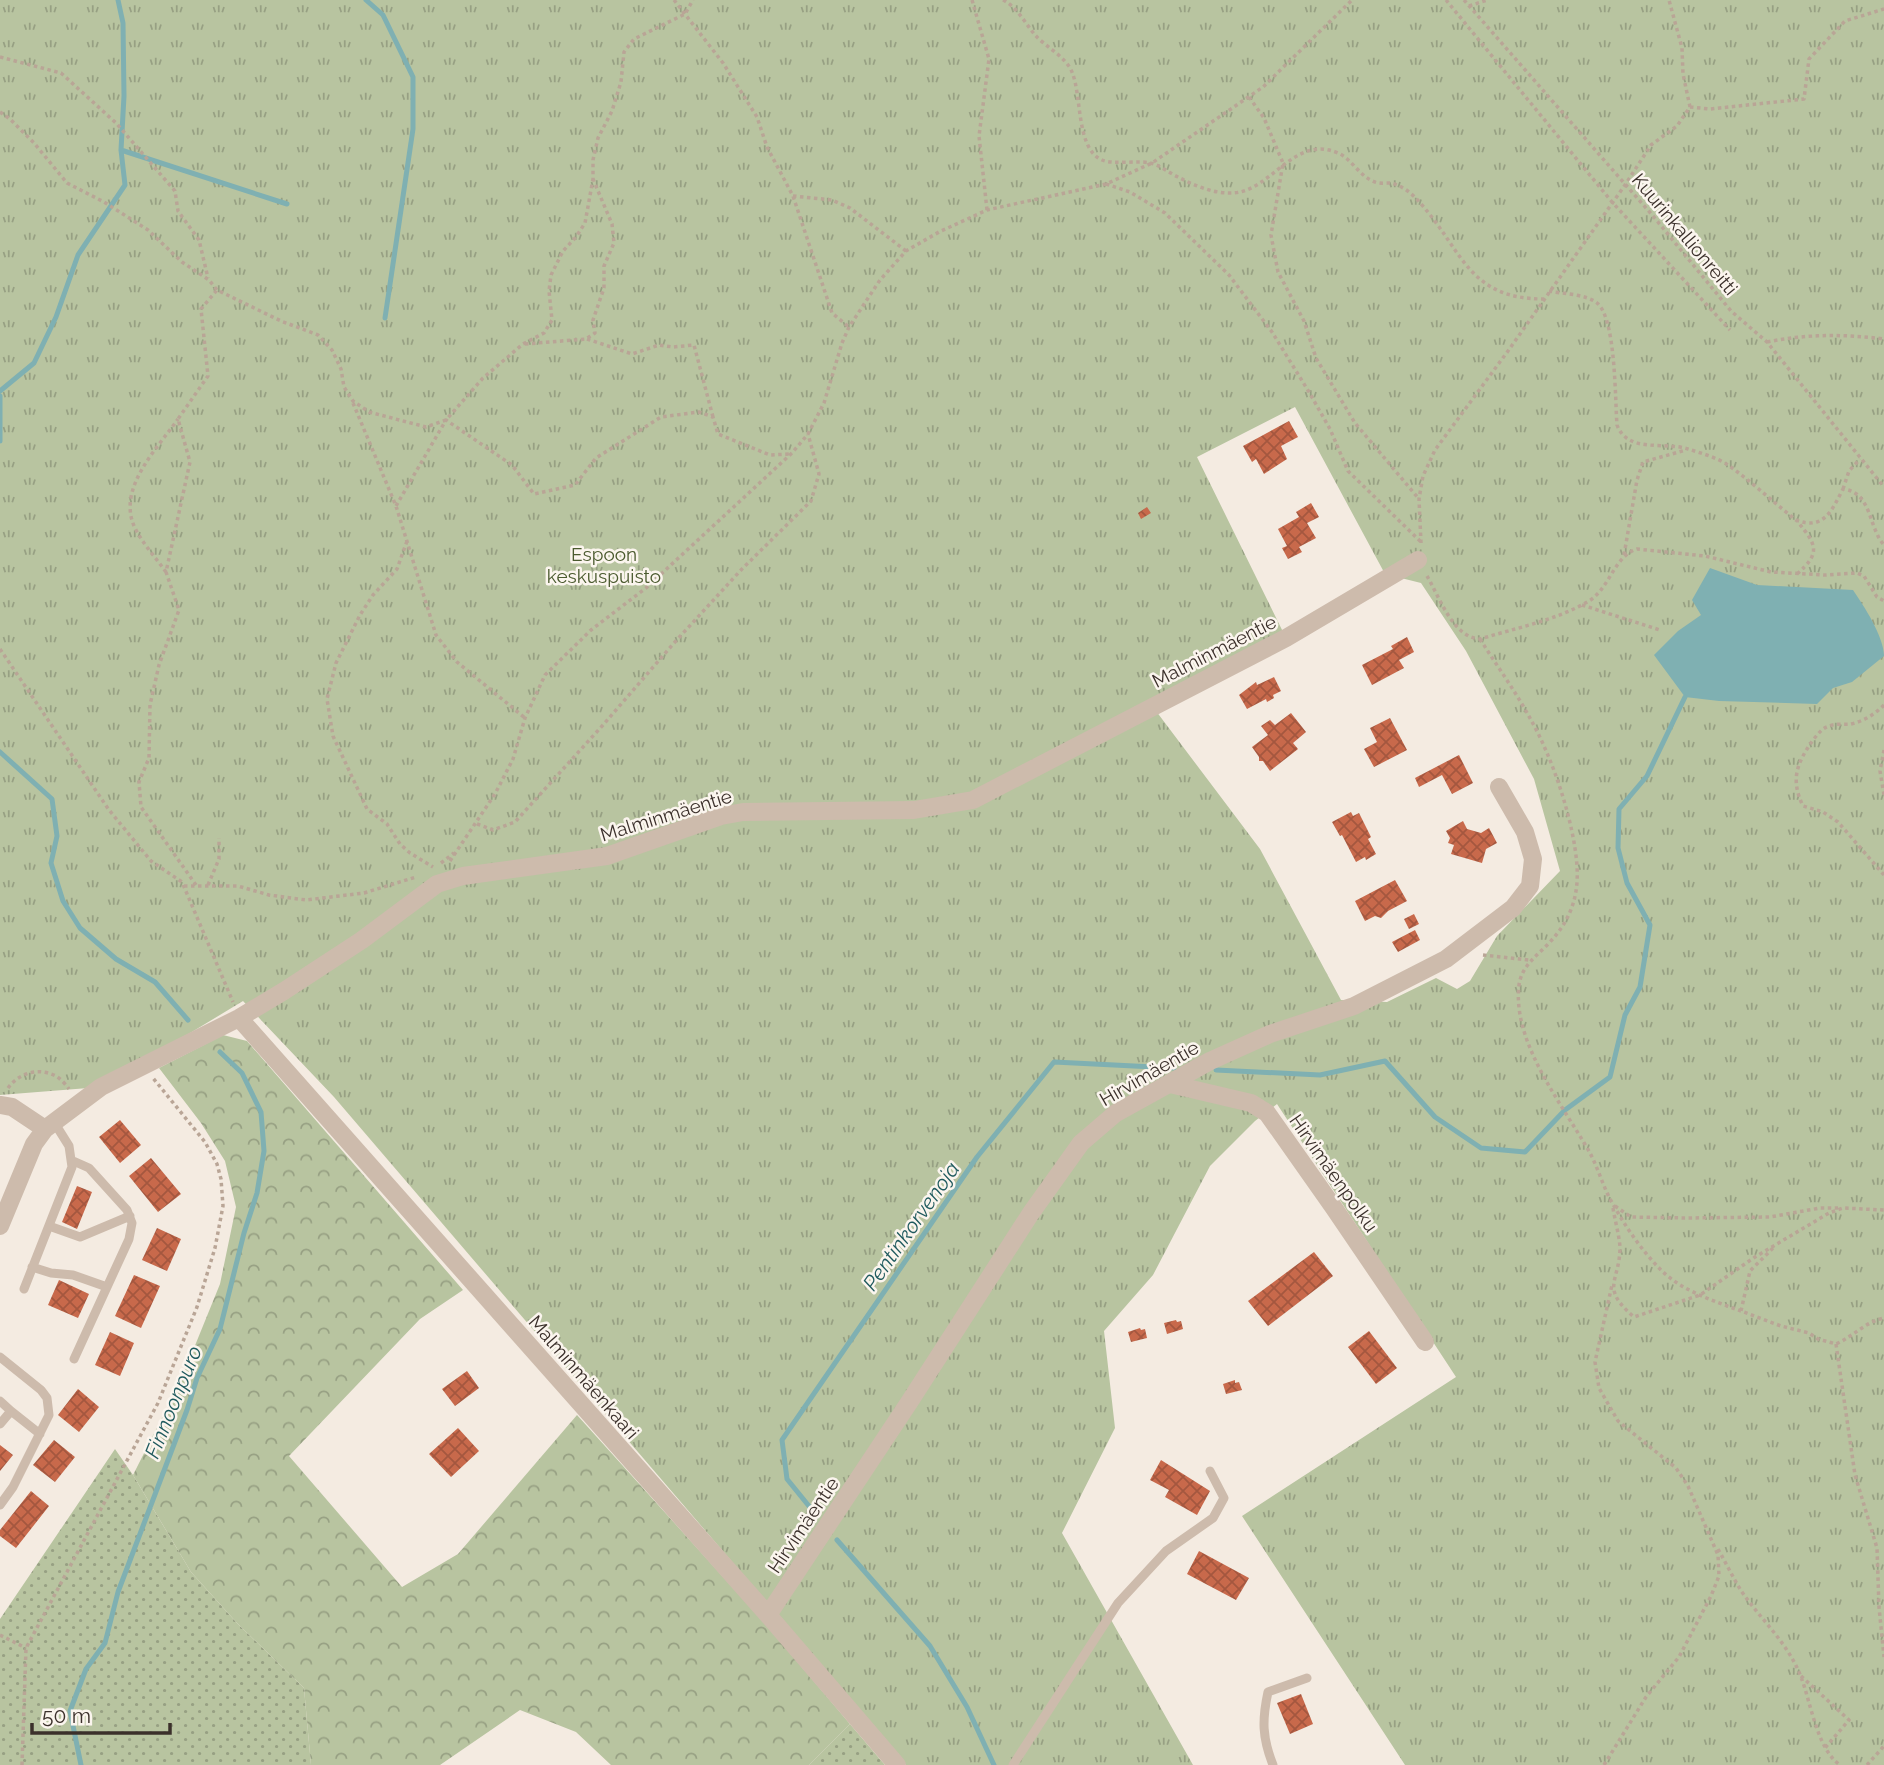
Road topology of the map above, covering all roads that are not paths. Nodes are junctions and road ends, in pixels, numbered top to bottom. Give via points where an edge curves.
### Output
1 (1420, 551) road end
2 (1499, 787) dead end
3 (239, 1018) junction
4 (1170, 1084) junction
5 (4, 1097) edge
6 (50, 1126) junction
7 (71, 1160) junction
8 (130, 1216) junction
9 (0, 1226) edge
10 (49, 1226) junction
11 (33, 1267) junction
12 (107, 1287) junction
13 (24, 1289) dead end
14 (1424, 1342) dead end
15 (0, 1357) edge
16 (74, 1359) dead end
17 (0, 1401) edge
18 (11, 1411) junction
19 (0, 1424) edge
20 (40, 1434) junction
21 (1210, 1471) dead end
22 (0, 1505) edge
23 (768, 1615) junction
24 (1307, 1678) dead end
25 (897, 1765) edge
26 (1013, 1765) edge
27 (1273, 1765) edge

1 - 3 street, Malminmäentie via 1286,638 973,800 914,810 732,814 607,856 435,876 362,940
2 - 4 street, Hirvimäentie via 1525,832 1533,859 1530,886 1513,908 1456,952 1354,1006 1270,1034
3 - 6 street, Malminmäentie via 101,1087
3 - 23 street, Malminmäenkaari
4 - 14 street, Hirvimäenpolku via 1251,1103 1267,1114
4 - 23 street, Hirvimäentie via 1116,1113 1081,1143
5 - 6 street via 12,1107
6 - 7 lane via 69,1146
6 - 9 street, Malminmäentie via 34,1144
7 - 8 lane via 89,1168
7 - 10 lane
8 - 10 lane via 80,1237
8 - 12 lane via 129,1239
10 - 11 lane
11 - 12 lane
11 - 13 lane
12 - 16 lane
15 - 20 lane via 47,1398 49,1415
17 - 18 lane
18 - 19 lane
18 - 20 lane
20 - 22 lane
21 - 26 lane via 1224,1498 1213,1518 1166,1551 1118,1603
23 - 25 street, Malminmäenkaari
24 - 27 lane via 1268,1692 1262,1722

